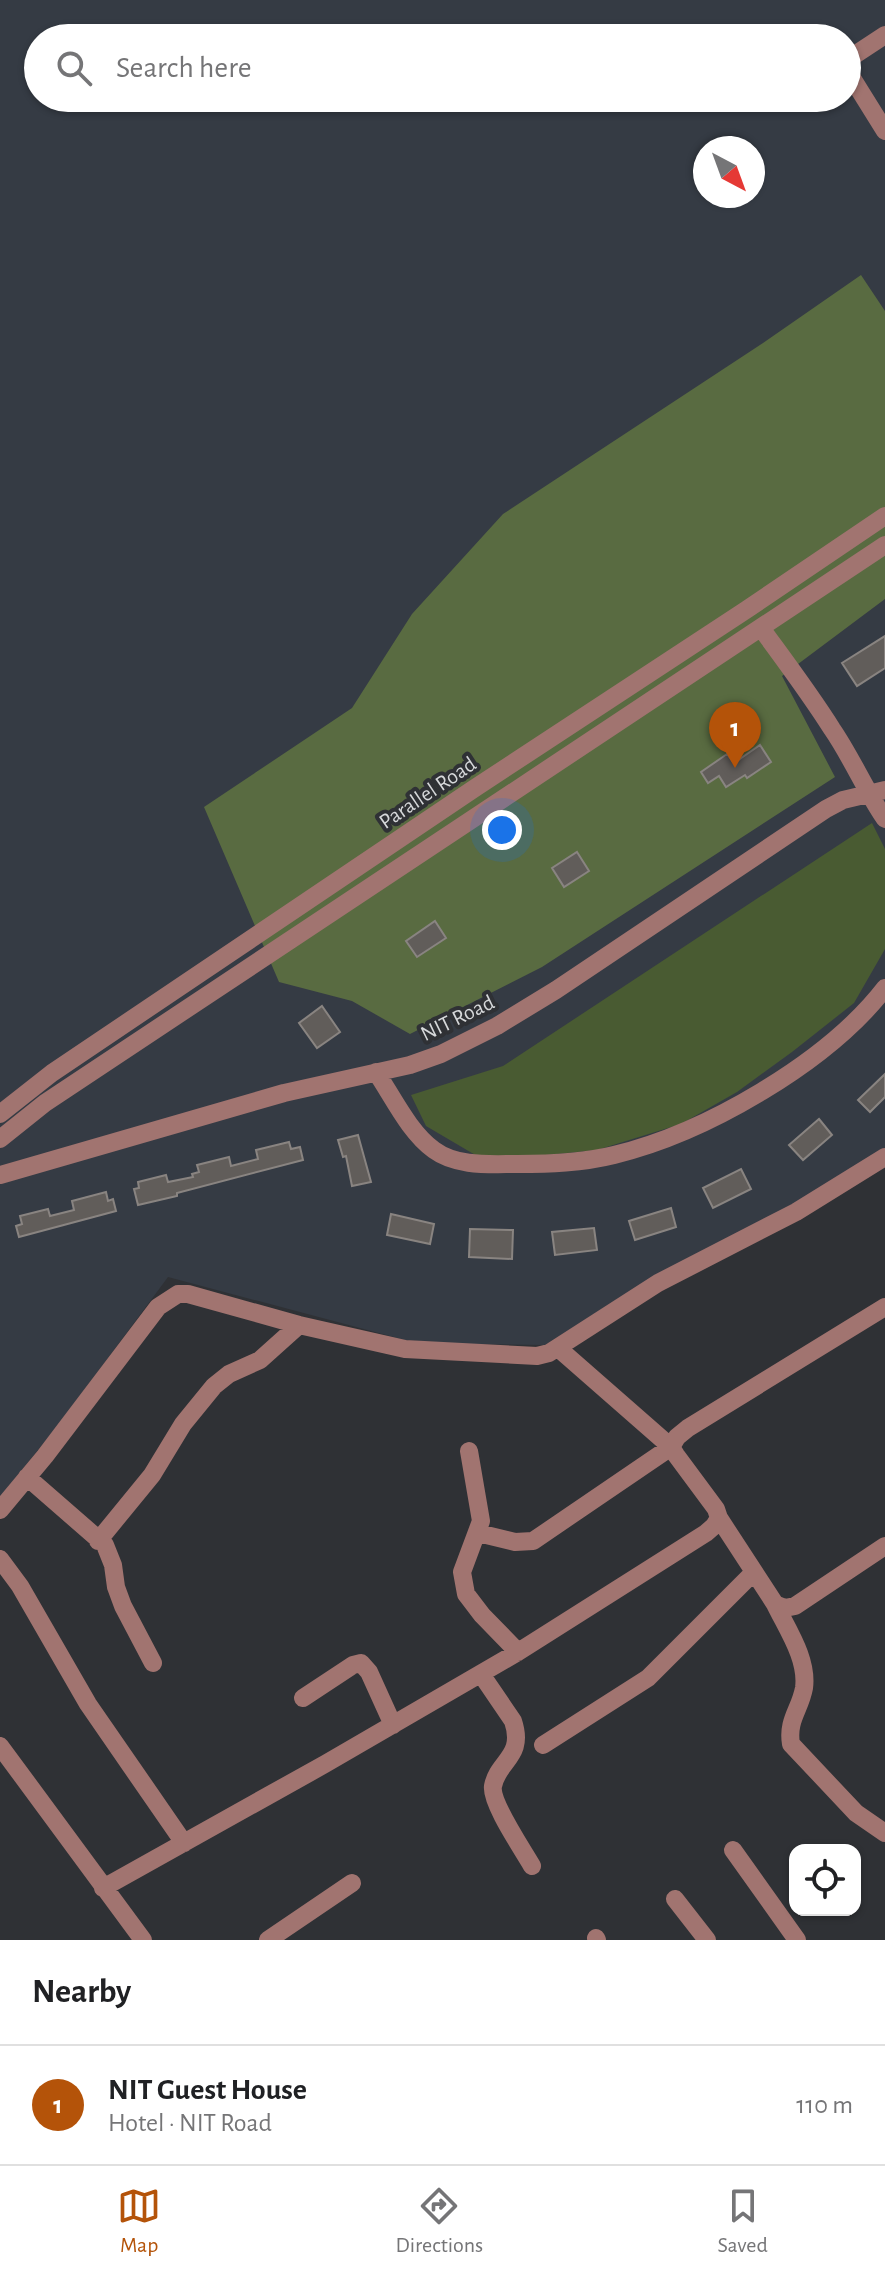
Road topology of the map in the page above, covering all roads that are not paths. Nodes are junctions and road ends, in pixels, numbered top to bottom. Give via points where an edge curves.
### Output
1 (885, 35) edge
2 (861, 51) edge
3 (861, 92) edge
4 (885, 131) edge
5 (885, 516) edge
6 (885, 545) edge
7 (761, 628) junction
8 (877, 793) edge
9 (885, 819) edge
10 (885, 988) edge
11 (376, 1072) junction
12 (0, 1114) edge
13 (0, 1139) edge
14 (885, 1157) edge
15 (0, 1175) edge
16 (885, 1307) edge
17 (299, 1325) junction
18 (558, 1348) junction
19 (671, 1447) junction
20 (469, 1451) dead end
21 (27, 1477) junction
22 (0, 1510) edge
23 (719, 1518) junction
24 (478, 1533) junction
25 (98, 1541) junction
26 (885, 1546) edge
27 (0, 1559) edge
28 (754, 1572) junction
29 (775, 1604) junction
30 (518, 1652) junction
31 (153, 1663) dead end
32 (481, 1674) junction
33 (303, 1698) dead end
34 (393, 1725) junction
35 (543, 1745) dead end
36 (0, 1746) edge
37 (885, 1833) edge
38 (184, 1843) junction
39 (733, 1850) dead end
40 (532, 1866) dead end
41 (352, 1883) dead end
42 (103, 1888) junction
43 (675, 1899) dead end
44 (298, 1932) edge
45 (143, 1940) edge
46 (268, 1940) edge
47 (707, 1940) edge
48 (797, 1940) edge

1 - 2 street
3 - 4 street
5 - 12 street, Parallel Road via 52,1073
6 - 7 street
7 - 8 street
7 - 13 street via 45,1103
8 - 9 street
8 - 11 street, NIT Road via 826,809 497,1026 441,1054
10 - 11 street via 831,1043 764,1090 703,1123 611,1156 555,1164 454,1160 419,1136
11 - 15 street, NIT Road via 284,1093
14 - 18 street via 796,1212 658,1283
16 - 19 street via 688,1428
17 - 18 street via 405,1349 537,1356
17 - 21 street via 188,1294 170,1297
17 - 25 street via 260,1360 214,1386
18 - 19 street
19 - 23 street
19 - 24 street via 533,1541
20 - 24 street via 481,1521
21 - 22 street
21 - 25 street
23 - 28 street
23 - 30 street via 706,1533
24 - 30 street via 462,1572 466,1594
25 - 31 street via 108,1551 116,1587
26 - 29 street via 795,1606
27 - 38 street via 88,1704
28 - 29 street
28 - 35 street via 648,1678
29 - 37 street via 797,1647 804,1678 789,1733 791,1744 856,1813
30 - 32 street
32 - 34 street
32 - 40 street via 516,1728 516,1745 495,1781 494,1795
33 - 34 street via 361,1663
34 - 38 street
36 - 42 street
38 - 42 street
39 - 48 street
41 - 44 street
42 - 45 street
43 - 47 street
44 - 46 street

